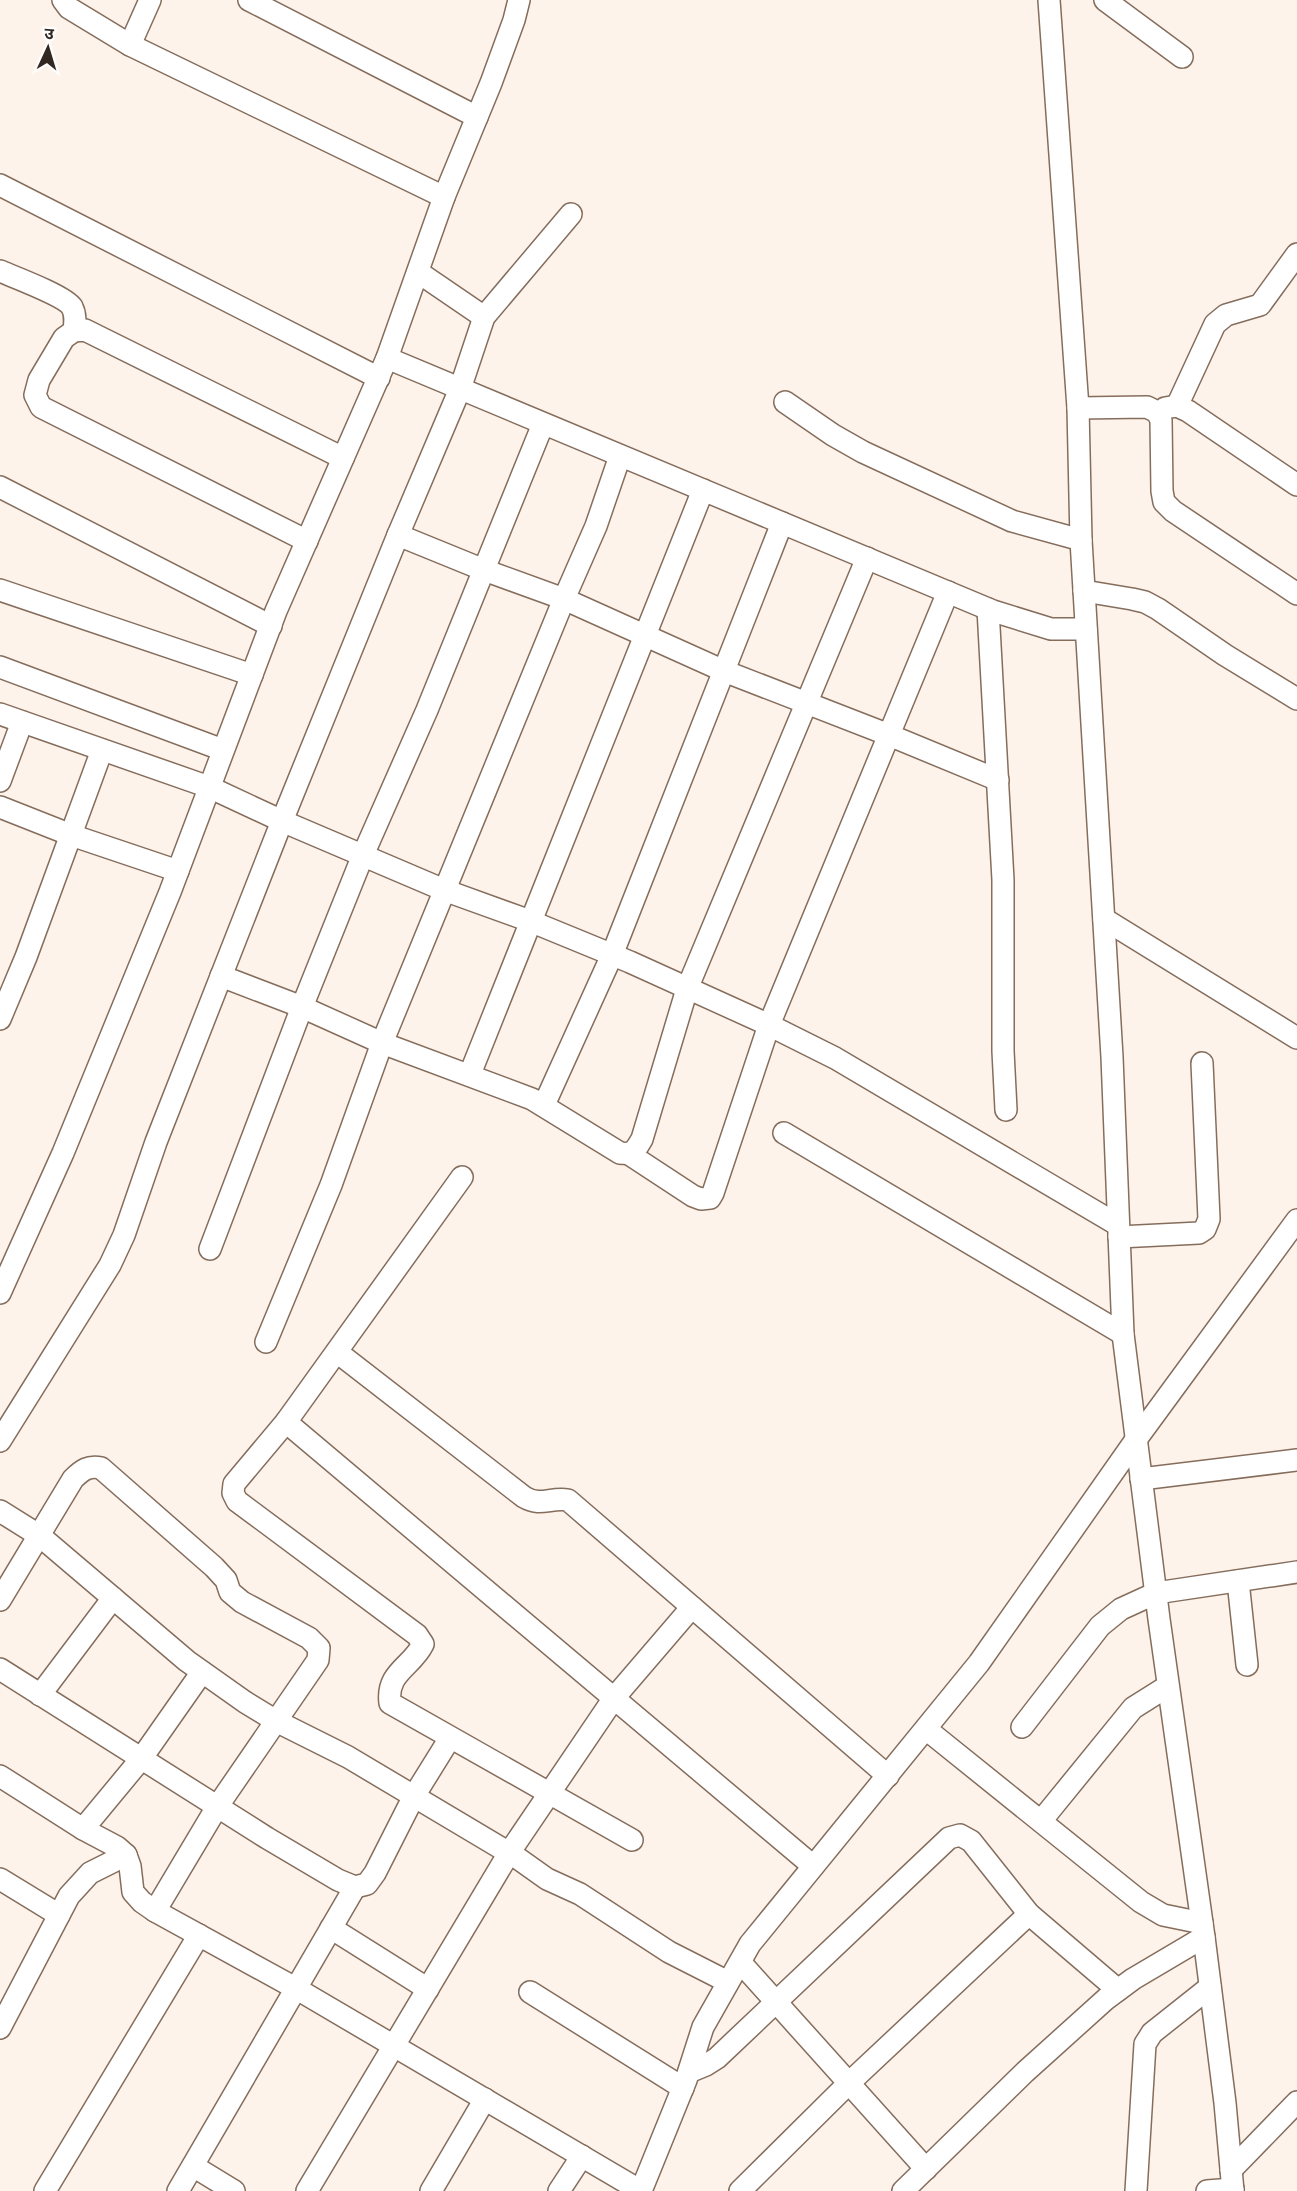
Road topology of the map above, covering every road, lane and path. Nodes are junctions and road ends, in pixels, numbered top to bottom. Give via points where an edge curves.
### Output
1 (63, 0) edge
2 (150, 0) edge
3 (249, 0) edge
4 (519, 0) edge
5 (1049, 0) edge
6 (1105, 0) edge
7 (129, 45) junction
8 (1182, 57) dead end
9 (477, 117) junction
10 (0, 185) edge
11 (444, 197) junction
12 (571, 214) dead end
13 (1297, 254) edge
14 (0, 271) edge
15 (418, 272) junction
16 (484, 317) junction
17 (74, 331) junction
18 (383, 368) junction
19 (460, 388) junction
20 (785, 402) dead end
21 (1177, 406) junction
22 (1078, 408) junction
23 (1156, 412) junction
24 (543, 424) junction
25 (620, 456) junction
26 (343, 458) junction
27 (1297, 485) edge
28 (0, 487) edge
29 (703, 490) junction
30 (782, 523) junction
31 (398, 535) junction
32 (1081, 540) junction
33 (307, 542) junction
34 (867, 558) junction
35 (484, 570) junction
36 (0, 590) edge
37 (1084, 591) junction
38 (948, 592) junction
39 (1297, 594) edge
40 (564, 599) junction
41 (988, 609) junction
42 (271, 626) junction
43 (1086, 629) junction
44 (645, 636) junction
45 (0, 667) edge
46 (724, 671) junction
47 (252, 675) junction
48 (1297, 699) edge
49 (807, 704) junction
50 (0, 714) edge
51 (22, 722) junction
52 (889, 735) junction
53 (102, 750) junction
54 (224, 750) junction
55 (998, 780) junction
56 (0, 781) edge
57 (209, 787) junction
58 (0, 807) edge
59 (282, 821) junction
60 (71, 835) junction
61 (363, 855) junction
62 (178, 871) junction
63 (444, 890) junction
64 (1104, 919) junction
65 (530, 921) junction
66 (612, 955) junction
67 (221, 976) junction
68 (687, 989) junction
69 (302, 1007) junction
70 (0, 1019) edge
71 (769, 1024) junction
72 (1297, 1038) edge
73 (382, 1042) junction
74 (1202, 1063) dead end
75 (470, 1074) junction
76 (544, 1105) junction
77 (1006, 1110) dead end
78 (784, 1133) dead end
79 (629, 1154) junction
80 (462, 1177) dead end
81 (1297, 1220) edge
82 (1119, 1231) junction
83 (210, 1250) dead end
84 (0, 1293) edge
85 (1123, 1334) junction
86 (266, 1342) dead end
87 (337, 1352) junction
88 (286, 1422) junction
89 (0, 1441) edge
90 (1136, 1441) junction
91 (1297, 1460) edge
92 (1141, 1479) junction
93 (0, 1511) edge
94 (40, 1536) junction
95 (1297, 1572) edge
96 (1238, 1581) junction
97 (1156, 1593) junction
98 (113, 1598) junction
99 (0, 1600) edge
100 (692, 1607) junction
101 (1247, 1665) dead end
102 (0, 1669) edge
103 (202, 1672) junction
104 (1168, 1686) junction
105 (40, 1695) junction
106 (614, 1698) junction
107 (276, 1721) junction
108 (1022, 1727) dead end
109 (926, 1729) junction
110 (450, 1738) junction
111 (141, 1759) junction
112 (0, 1776) edge
113 (888, 1776) junction
114 (548, 1793) junction
115 (414, 1796) junction
116 (217, 1807) junction
117 (1041, 1821) junction
118 (83, 1829) junction
119 (632, 1840) dead end
120 (509, 1853) junction
121 (126, 1855) junction
122 (813, 1866) junction
123 (0, 1879) edge
124 (355, 1887) junction
125 (155, 1911) junction
126 (1029, 1914) junction
127 (59, 1915) junction
128 (331, 1928) junction
129 (1203, 1930) junction
130 (199, 1935) junction
131 (741, 1963) junction
132 (728, 1982) junction
133 (1210, 1987) junction
134 (297, 1989) junction
135 (428, 1989) junction
136 (1118, 1990) junction
137 (530, 1992) dead end
138 (776, 2001) junction
139 (0, 2028) edge
140 (394, 2046) junction
141 (686, 2080) junction
142 (849, 2083) junction
143 (485, 2099) junction
144 (1297, 2102) edge
145 (582, 2156) junction
146 (193, 2166) junction
147 (926, 2169) junction
148 (1233, 2183) edge
149 (45, 2191) edge
150 (178, 2191) edge
151 (234, 2191) edge
152 (307, 2191) edge
153 (431, 2191) edge
154 (560, 2191) edge
155 (641, 2191) edge
156 (740, 2191) edge
157 (903, 2191) edge
158 (1136, 2191) edge
159 (1207, 2191) edge

1 - 7 street via 69,8
2 - 7 street
3 - 9 street
4 - 9 street
5 - 22 street
6 - 8 street
7 - 11 street
9 - 11 street
10 - 18 street
11 - 15 street
12 - 16 street
13 - 21 street via 1260,305 1226,315 1215,324
14 - 17 street via 70,305 75,316
15 - 16 street
15 - 18 street
16 - 19 street
17 - 26 street via 85,330
17 - 33 street via 64,338 39,380 35,394 41,407
18 - 19 street
18 - 26 street
19 - 24 street
19 - 31 street
20 - 32 street via 863,452 1012,521
21 - 23 street
21 - 27 street
22 - 23 street via 1148,408
22 - 32 street
23 - 39 street via 1161,420 1164,502
24 - 25 street
24 - 35 street
25 - 29 street
25 - 40 street via 596,526
26 - 33 street
28 - 42 street
29 - 30 street
29 - 44 street
30 - 34 street
30 - 46 street
31 - 35 street
31 - 59 street
32 - 37 street
33 - 42 street
34 - 38 street
34 - 49 street
35 - 40 street
35 - 61 street via 428,710
36 - 47 street
37 - 43 street
37 - 48 street via 1145,602
38 - 41 street
38 - 52 street
40 - 44 street
40 - 63 street
41 - 43 street via 1051,629
41 - 55 street
42 - 47 street
43 - 64 street
44 - 46 street
44 - 65 street
45 - 54 street
46 - 49 street
46 - 66 street
47 - 54 street
49 - 52 street
49 - 68 street
50 - 51 street
51 - 53 street
51 - 56 street
52 - 55 street
52 - 71 street
53 - 57 street
53 - 60 street
54 - 57 street
55 - 77 street
57 - 59 street
57 - 62 street
58 - 60 street
59 - 61 street
59 - 67 street
60 - 62 street
60 - 70 street
61 - 63 street
61 - 69 street
62 - 84 street via 63,1153
63 - 65 street
63 - 73 street
64 - 72 street
64 - 82 street
65 - 66 street
65 - 75 street
66 - 68 street
66 - 76 street
67 - 69 street
67 - 89 street via 110,1265
68 - 71 street
68 - 79 street via 642,1139
69 - 73 street
69 - 83 street
71 - 79 street via 710,1198 693,1196
71 - 82 street via 835,1058
73 - 75 street
73 - 86 street via 331,1185
74 - 82 street via 1209,1219 1205,1229 1199,1233
75 - 76 street
76 - 79 street via 621,1153
78 - 85 street
80 - 87 street
81 - 90 street
82 - 85 street
85 - 90 street
87 - 88 street
87 - 100 street via 533,1503 568,1500
88 - 106 street
88 - 110 street via 234,1484 232,1493 237,1502 417,1635 423,1644 420,1652 398,1673 388,1690 390,1702
90 - 92 street
90 - 109 street via 979,1663
91 - 92 street
92 - 97 street
93 - 94 street
94 - 98 street
94 - 99 street
94 - 107 street via 73,1479 92,1466 101,1468 214,1567 226,1580 230,1592 242,1602 309,1638 319,1648 318,1660
95 - 96 street
96 - 97 street
96 - 101 street
97 - 104 street
97 - 108 street via 1121,1610 1100,1626
98 - 103 street
98 - 105 street
100 - 106 street
100 - 113 street
102 - 105 street
103 - 107 street
103 - 111 street
104 - 117 street via 1133,1708
104 - 129 street
105 - 111 street
106 - 114 street
106 - 122 street
107 - 115 street
107 - 116 street
109 - 113 street
109 - 117 street
110 - 114 street
110 - 115 street
111 - 116 street
111 - 118 street
112 - 118 street
113 - 122 street
114 - 119 street
114 - 120 street
115 - 120 street
115 - 124 street via 375,1873 367,1884
116 - 124 street
116 - 125 street
117 - 129 street via 1141,1902
118 - 121 street
120 - 132 street via 669,1952
120 - 135 street
121 - 125 street via 134,1892
121 - 127 street via 90,1873 69,1896
122 - 131 street via 750,1944
123 - 127 street
124 - 128 street
125 - 130 street
126 - 136 street
126 - 138 street via 971,1841 960,1835 950,1838
126 - 142 street
127 - 139 street
128 - 134 street
128 - 135 street
129 - 133 street
129 - 136 street
130 - 134 street
130 - 149 street
131 - 132 street
131 - 138 street
132 - 141 street via 703,2027
133 - 148 street
133 - 158 street via 1152,2033 1145,2043
134 - 140 street
134 - 146 street
135 - 140 street
136 - 147 street via 1025,2072
137 - 141 street
138 - 141 street via 717,2058
138 - 142 street
140 - 143 street
140 - 152 street
141 - 155 street
142 - 147 street
142 - 156 street
143 - 145 street
143 - 153 street
144 - 148 street
145 - 154 street
145 - 155 street
146 - 150 street
146 - 151 street
147 - 157 street
148 - 159 street

